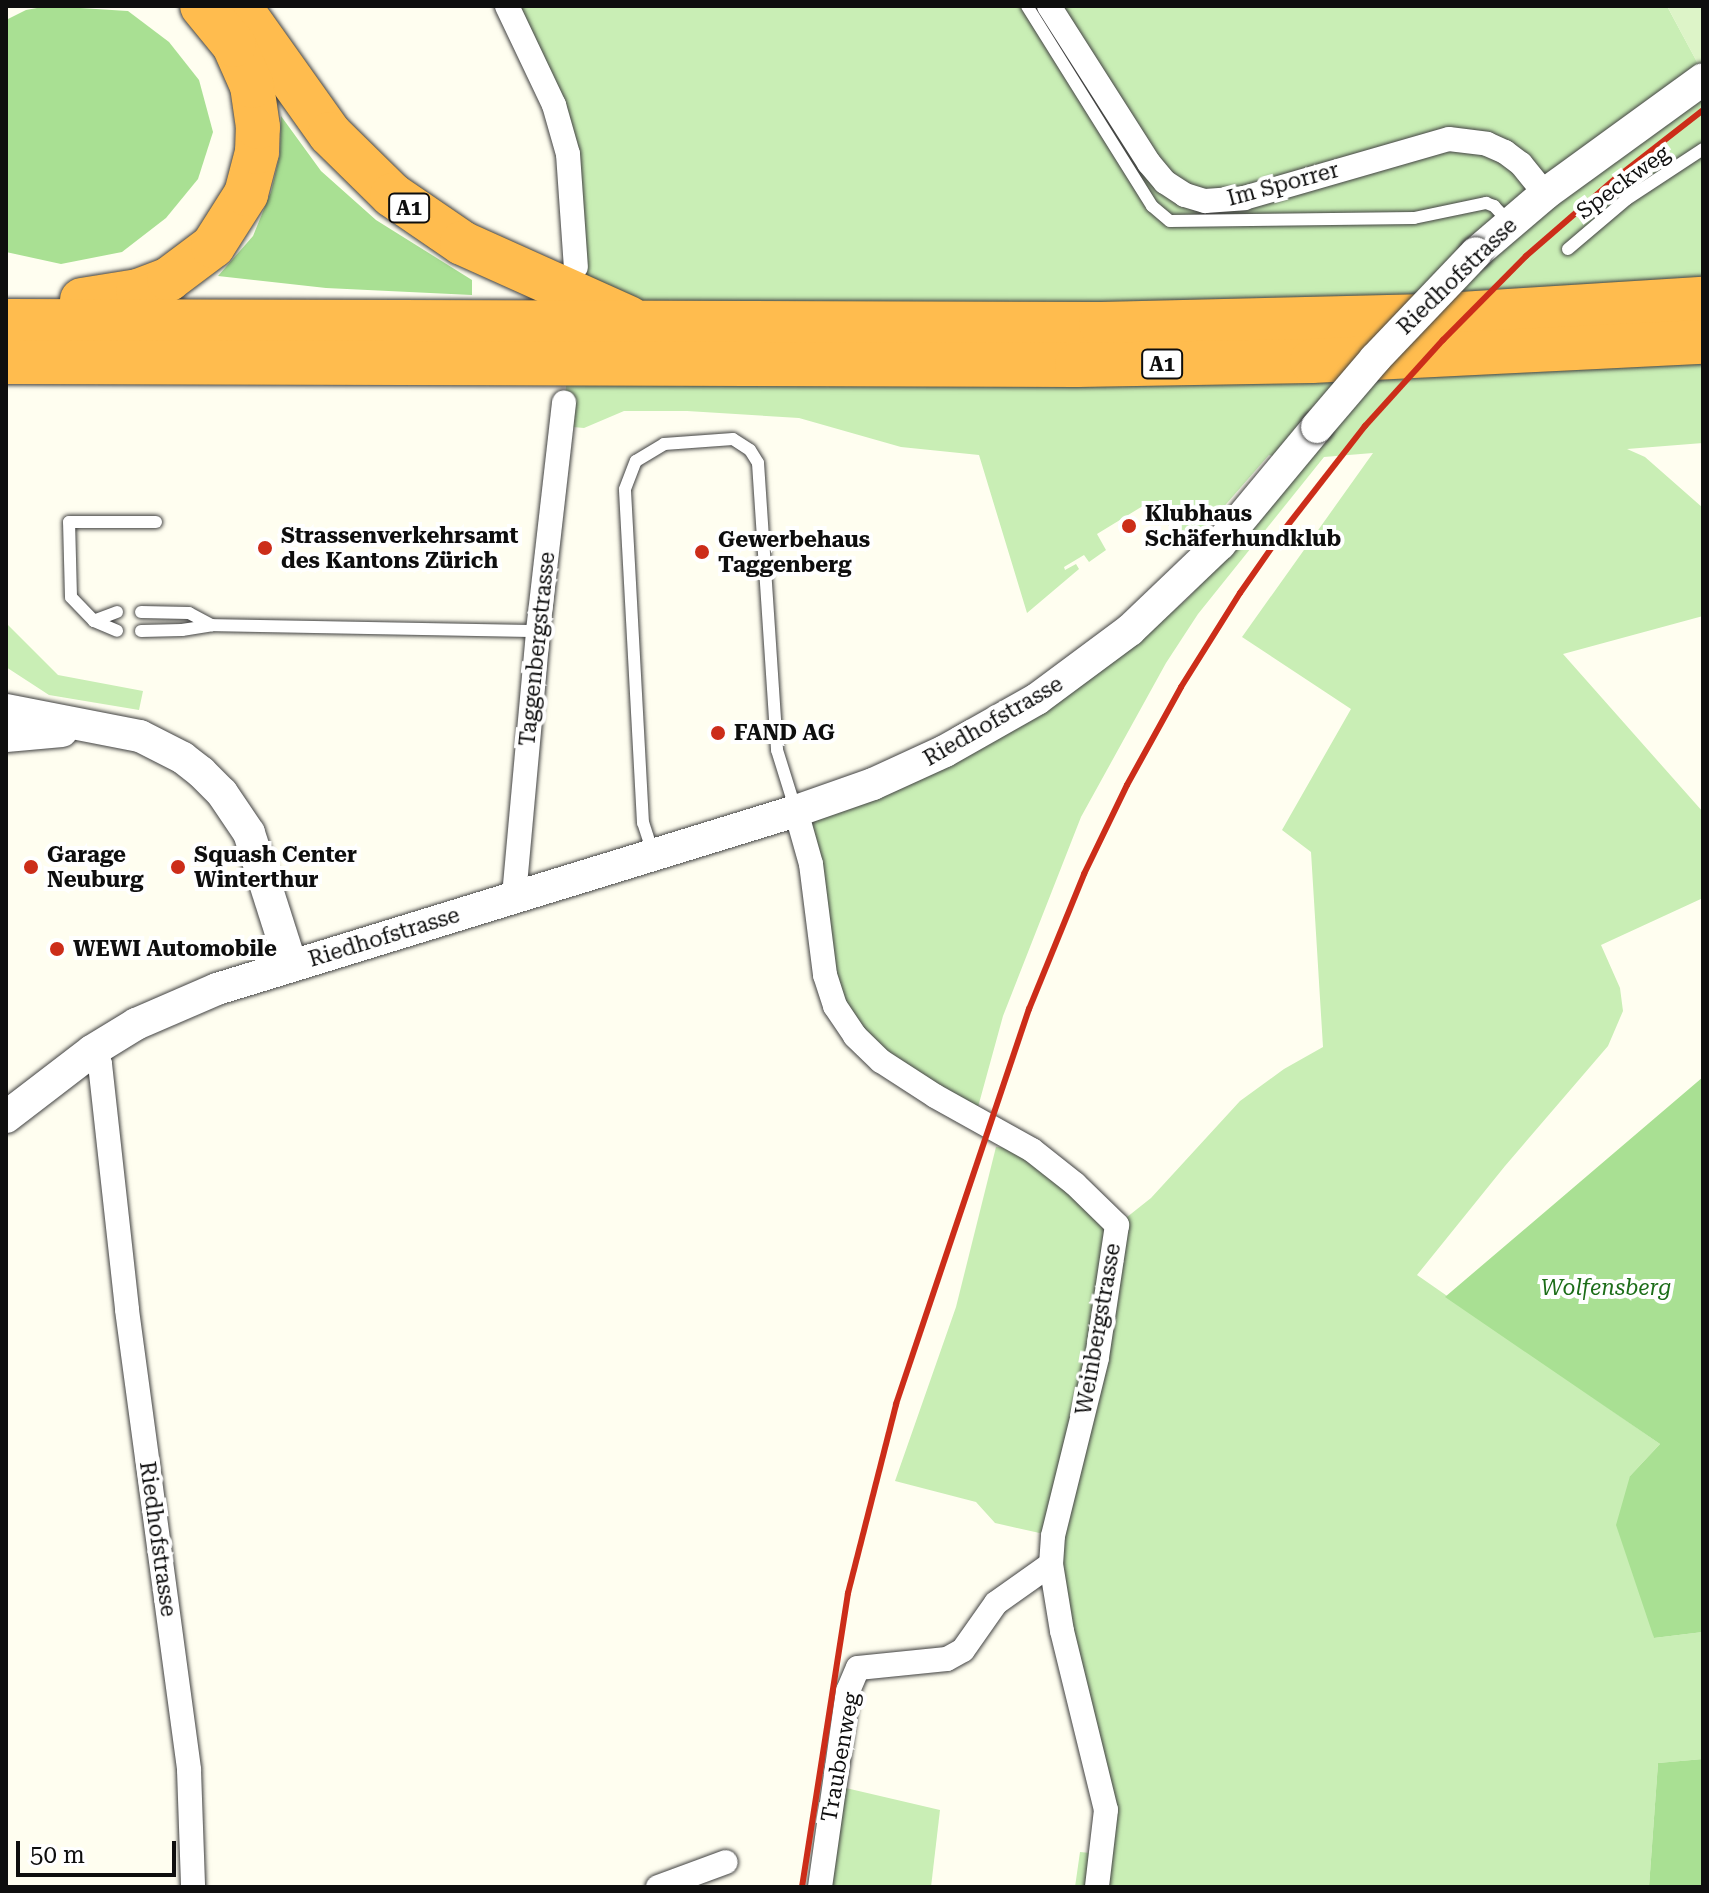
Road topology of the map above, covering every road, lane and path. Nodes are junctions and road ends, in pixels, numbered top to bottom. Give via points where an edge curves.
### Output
1 (202, 6) edge
2 (239, 6) edge
3 (507, 6) edge
4 (1027, 6) edge
5 (1049, 6) edge
6 (1703, 79) edge
7 (1703, 149) edge
8 (1545, 194) junction
9 (1510, 223) junction
10 (1568, 249) dead end
11 (576, 267) dead end
12 (1703, 299) edge
13 (6, 313) edge
14 (6, 321) edge
15 (646, 325) junction
16 (1703, 342) edge
17 (6, 362) edge
18 (564, 402) dead end
19 (156, 522) dead end
20 (117, 612) dead end
21 (141, 612) dead end
22 (94, 621) junction
23 (212, 625) junction
24 (117, 631) dead end
25 (141, 631) dead end
26 (538, 631) junction
27 (7, 724) edge
28 (794, 802) junction
29 (653, 854) junction
30 (514, 896) junction
31 (291, 965) junction
32 (92, 1051) junction
33 (6, 1117) edge
34 (1051, 1564) junction
35 (726, 1862) dead end
36 (193, 1887) edge
37 (658, 1887) edge
38 (820, 1887) edge
39 (1097, 1887) edge

1 - 13 highway via 245,65 256,106 253,175 236,215 213,246 158,285
2 - 15 highway, A1 via 330,134 415,213 482,253
3 - 11 street via 554,105 568,154
4 - 9 lane via 1152,206 1170,221 1414,218 1486,203
5 - 8 street, Im Sporrer via 1149,163 1185,195 1205,201 1244,198 1449,139 1505,152
6 - 8 street, Riedhofstrasse
7 - 10 lane, Speckweg via 1627,199
8 - 9 street, Riedhofstrasse
9 - 28 street, Riedhofstrasse, bridge via 1375,359 1220,544 1099,655 1037,699 945,751 873,784
12 - 15 highway, A1 via 1429,316 1205,322
14 - 15 highway, A1
16 - 17 highway, A1 via 1312,361 1077,365
18 - 26 street, Taggenbergstrasse
19 - 22 lane via 69,522 71,597
20 - 22 lane
21 - 23 lane via 189,613
22 - 24 lane
23 - 25 lane
23 - 26 lane
26 - 30 street, Taggenbergstrasse
27 - 31 street via 89,726 128,733 164,746 201,772 239,816 258,853
28 - 29 street, Riedhofstrasse
28 - 29 lane via 777,750 758,463 733,439 664,444 636,461 625,489 643,823
28 - 34 street, Weinbergstrasse via 811,864 825,975 835,1006 855,1036 895,1070 1032,1150 1117,1225 1097,1358 1053,1536
29 - 30 street, Riedhofstrasse
30 - 31 street, Riedhofstrasse
31 - 32 street, Riedhofstrasse via 176,1005
32 - 33 street, Riedhofstrasse
32 - 36 street, Riedhofstrasse via 100,1064 189,1770
34 - 38 street, Traubenweg via 996,1603 963,1650 947,1659 858,1668 848,1691
34 - 39 street, Weinbergstrasse via 1106,1810
35 - 37 street

